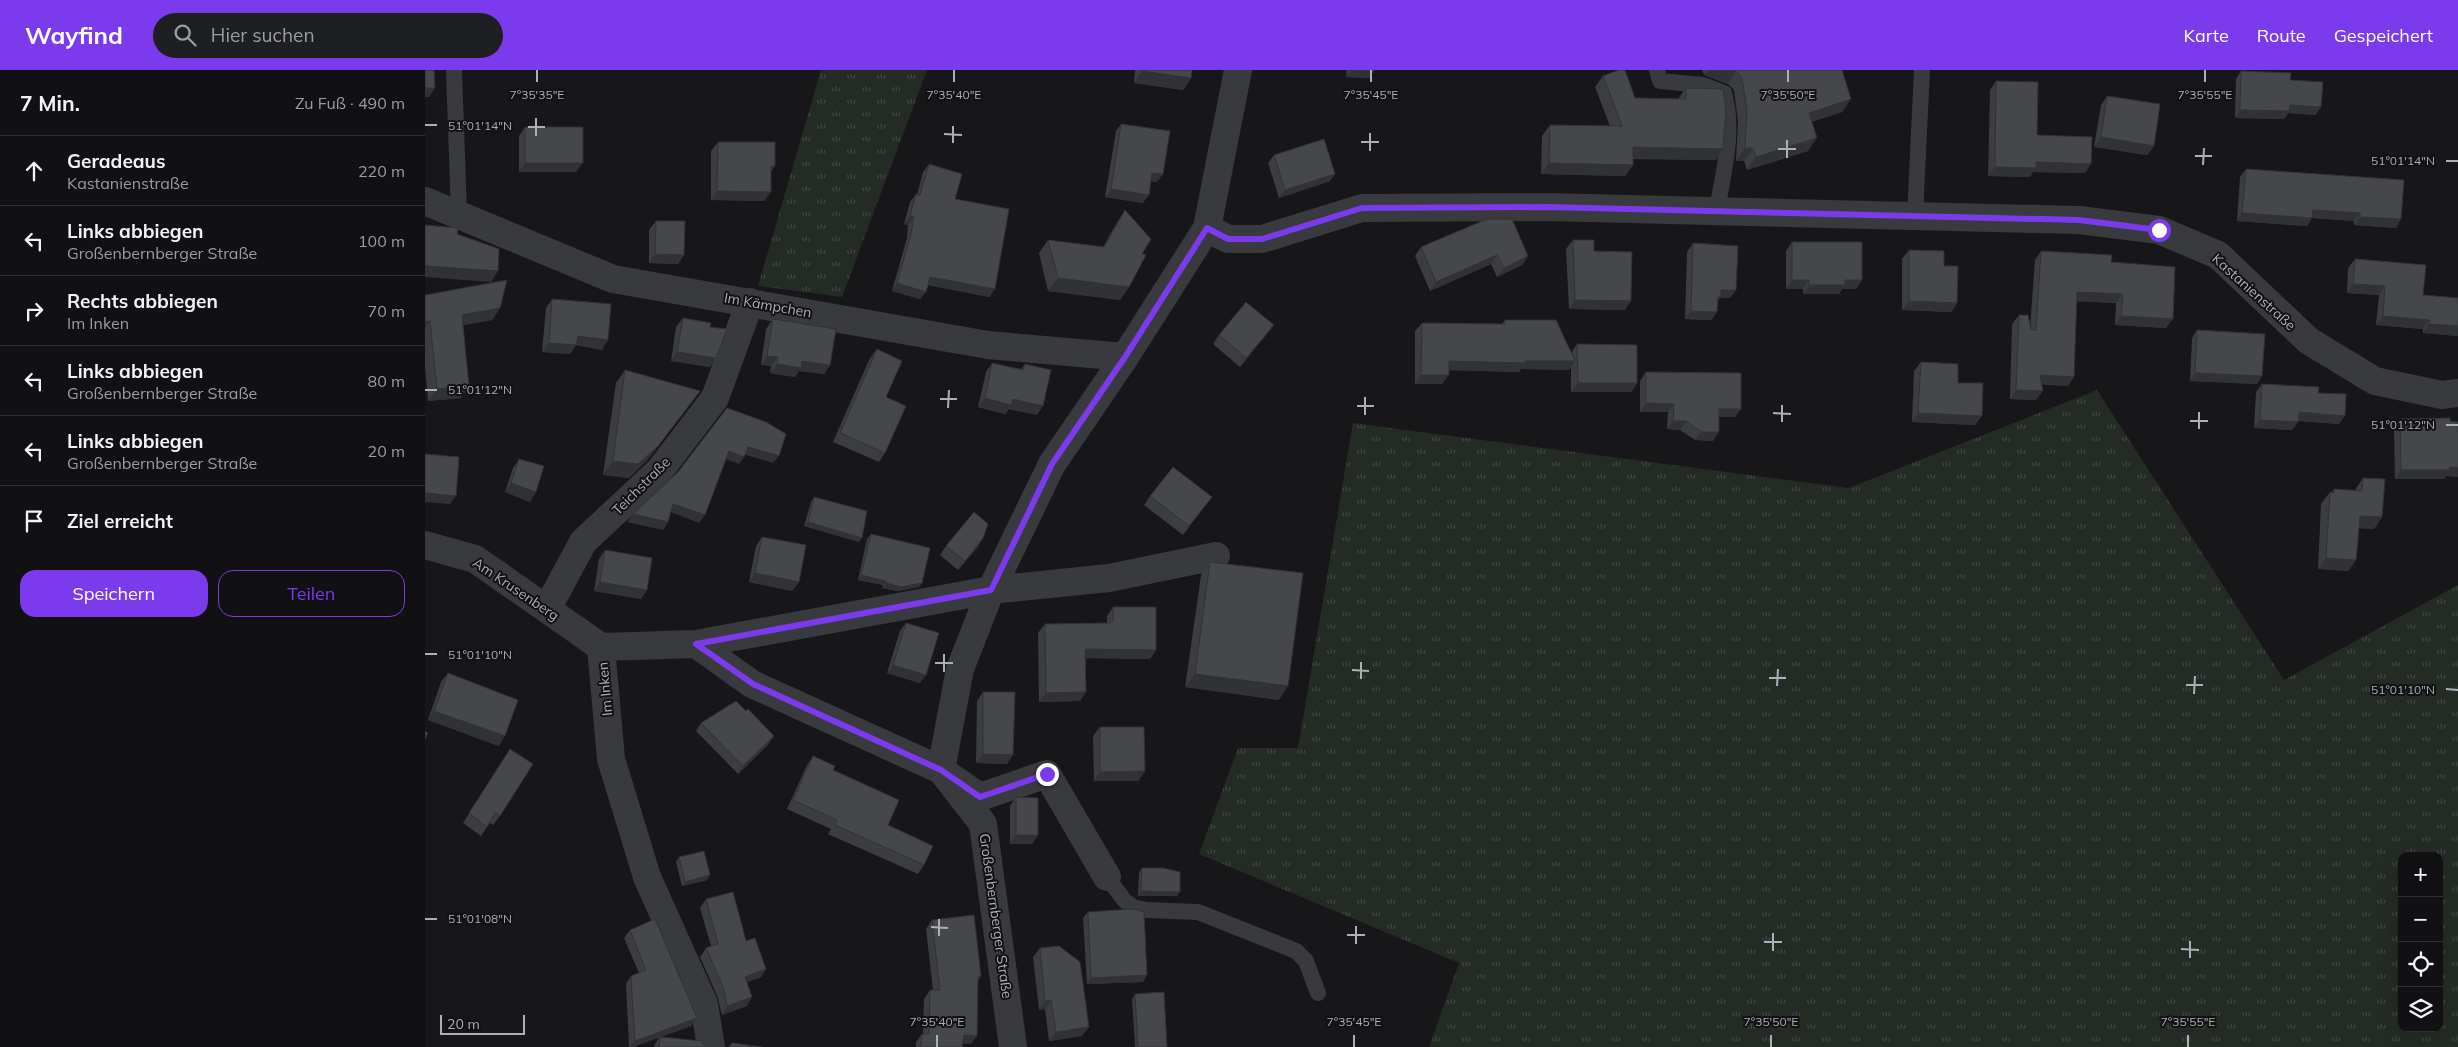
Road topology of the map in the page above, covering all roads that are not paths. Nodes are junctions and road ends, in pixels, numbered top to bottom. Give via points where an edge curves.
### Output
1 (454, 70) edge
2 (1237, 70) edge
3 (1657, 70) edge
4 (1922, 70) edge
5 (425, 201) edge
6 (1717, 211) junction
7 (459, 214) junction
8 (1915, 215) junction
9 (1207, 228) junction
10 (749, 302) junction
11 (1125, 357) junction
12 (2458, 393) edge
13 (425, 545) edge
14 (1216, 556) dead end
15 (991, 590) junction
16 (547, 609) junction
17 (696, 644) junction
18 (601, 647) junction
19 (941, 770) junction
20 (1107, 877) joint
21 (1318, 993) dead end
22 (711, 1047) edge
23 (1013, 1047) edge

1 - 7 lane
2 - 9 street
3 - 6 lane via 1660,81 1703,85 1724,93 1729,111 1728,147
4 - 8 lane
5 - 7 street, Im Kämpchen
6 - 8 street, Kastanienstraße
6 - 9 street, Kastanienstraße via 1548,207 1362,208 1262,239 1228,239
7 - 10 street, Im Kämpchen via 613,279
8 - 12 street, Kastanienstraße via 2079,220 2159,230 2218,255 2309,341 2375,381 2442,395
9 - 11 street
10 - 11 street, Im Kämpchen via 988,345
10 - 16 street, Teichstraße via 715,398 660,470 583,542
11 - 15 street via 1052,464
13 - 16 street, Am Krusenberg via 475,559
14 - 15 street via 1109,578
15 - 17 street, Im Inken
15 - 19 street via 960,669
16 - 18 street, Am Krusenberg
17 - 18 street, Im Inken
17 - 19 street, Großenbernberger Straße via 753,684
18 - 22 street, Im Inken via 611,760 647,877 704,1004
19 - 20 street, Großenbernberger Straße via 980,797 1047,774
19 - 23 street, Großenbernberger Straße via 983,824
20 - 21 lane via 1133,907 1198,912 1296,951 1306,960

